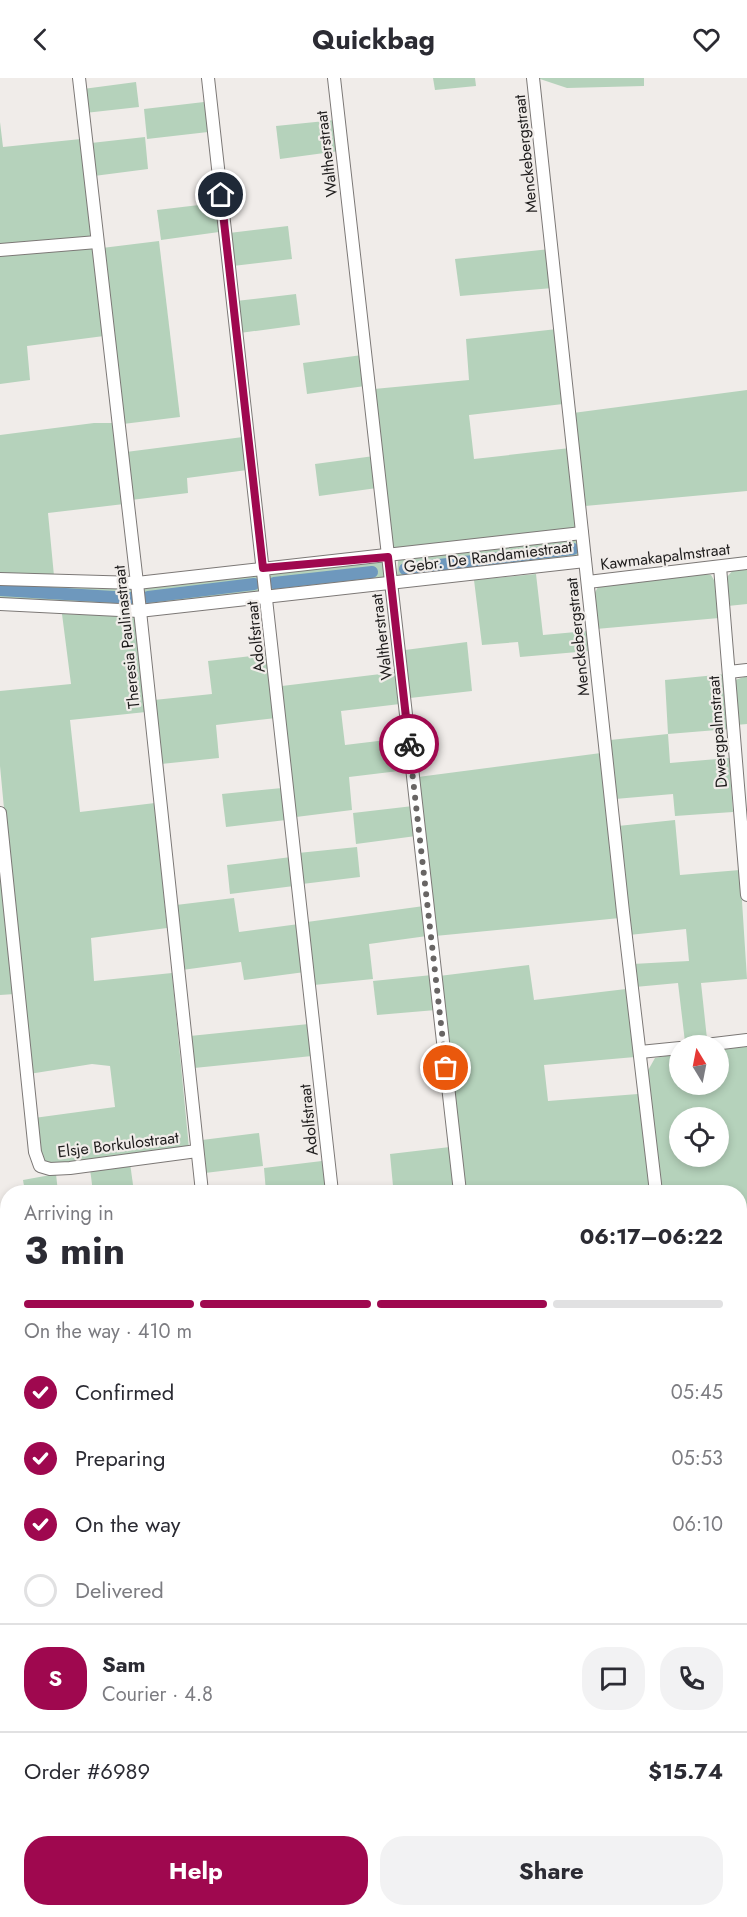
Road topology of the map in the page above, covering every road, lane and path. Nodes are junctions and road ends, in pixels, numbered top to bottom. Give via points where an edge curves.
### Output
1 (79, 78) edge
2 (207, 78) edge
3 (334, 78) edge
4 (533, 78) edge
5 (97, 242) junction
6 (0, 250) edge
7 (582, 533) junction
8 (388, 557) junction
9 (585, 561) junction
10 (747, 563) edge
11 (720, 567) junction
12 (263, 568) junction
13 (0, 579) edge
14 (588, 582) junction
15 (137, 583) junction
16 (391, 585) junction
17 (267, 599) junction
18 (0, 604) edge
19 (139, 611) junction
20 (747, 670) edge
21 (729, 672) junction
22 (742, 780) edge
23 (0, 813) edge
24 (747, 895) edge
25 (747, 1040) edge
26 (729, 1042) edge
27 (669, 1048) edge
28 (640, 1052) junction
29 (197, 1151) junction
30 (201, 1185) edge
31 (331, 1185) edge
32 (459, 1185) edge
33 (655, 1185) edge

1 - 5 street, Theresia Paulinastraat
2 - 12 street, Adolfstraat
3 - 8 street, Waltherstraat
4 - 7 street, Menckebergstraat
5 - 6 street
5 - 15 street, Theresia Paulinastraat
7 - 8 street, Gebr. De Randamiestraat
7 - 9 street, Menckebergstraat
8 - 12 street, Gebr. De Randamiestraat
8 - 16 street, Waltherstraat
9 - 14 street, Menckebergstraat
9 - 16 street, Gebr. De Randamiestraat
10 - 11 street, Kawmakapalmstraat
11 - 14 street, Kawmakapalmstraat
11 - 21 street, Dwergpalmstraat
12 - 15 street, Gebr. De Randamiestraat
12 - 17 street, Adolfstraat
13 - 15 street, Gebr. De Randamiestraat
14 - 28 street, Menckebergstraat
15 - 19 street, Theresia Paulinastraat
16 - 17 street, Gebr. De Randamiestraat
16 - 32 street, Waltherstraat
17 - 19 street, Gebr. De Randamiestraat
17 - 31 street, Adolfstraat
18 - 19 street, Gebr. De Randamiestraat
19 - 29 street, Theresia Paulinastraat
20 - 21 street
21 - 22 street, Dwergpalmstraat
22 - 24 street, Dwergpalmstraat
23 - 29 street, Elsje Borkulostraat via 34,1141 40,1166 70,1168
25 - 26 street
27 - 28 street
28 - 33 street, Menckebergstraat
29 - 30 street, Theresia Paulinastraat

